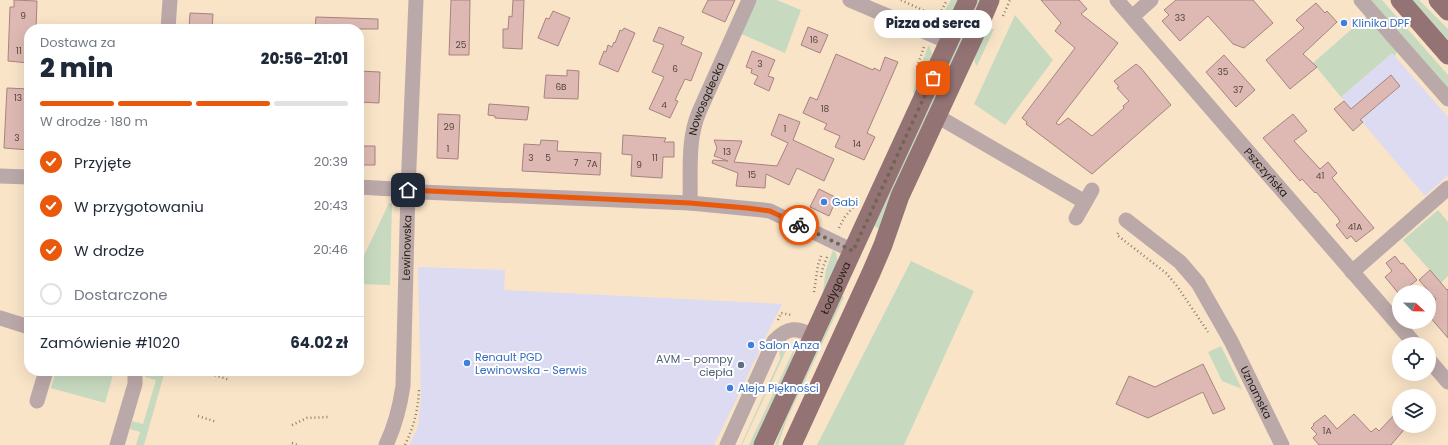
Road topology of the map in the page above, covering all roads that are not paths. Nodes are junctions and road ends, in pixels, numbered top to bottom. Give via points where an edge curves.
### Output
1 (170, 0) edge
2 (416, 0) edge
3 (749, 0) edge
4 (850, 0) edge
5 (968, 0) edge
6 (990, 0) edge
7 (1117, 0) edge
8 (1151, 0) edge
9 (1361, 0) edge
10 (1400, 0) edge
11 (1438, 0) edge
12 (1448, 11) edge
13 (1132, 17) junction
14 (168, 24) edge
15 (949, 42) junction
16 (1448, 55) edge
17 (1448, 99) edge
18 (937, 116) junction
19 (0, 176) edge
20 (24, 177) edge
21 (364, 187) edge
22 (1448, 188) edge
23 (408, 190) junction
24 (690, 203) junction
25 (1076, 218) dead end
26 (1126, 220) road end
27 (853, 251) junction
28 (1352, 272) junction
29 (871, 273) junction
30 (0, 318) edge
31 (24, 325) edge
32 (814, 335) junction
33 (1409, 337) edge
34 (1436, 368) edge
35 (44, 376) edge
36 (135, 376) edge
37 (1448, 382) edge
38 (37, 401) dead end
39 (117, 445) edge
40 (386, 445) edge
41 (727, 445) edge
42 (763, 445) edge
43 (792, 445) edge
44 (1282, 445) edge

1 - 14 street
2 - 23 street, Lewinowska
3 - 24 street, Nowosądecka via 693,127
4 - 15 street
5 - 15 main road, Łodygowa
6 - 18 main road
7 - 13 street, Pszczyńska
8 - 13 street
9 - 17 street
10 - 16 main road
11 - 12 main road
13 - 28 street, Pszczyńska
15 - 27 main road, Łodygowa
18 - 25 street via 1088,196
18 - 29 main road via 900,196
19 - 20 street
21 - 23 street
22 - 28 street
23 - 24 street
23 - 40 street, Lewinowska via 403,386 400,406
24 - 27 street via 770,211
26 - 44 street, Uznamska via 1180,262 1198,283 1231,340
27 - 29 main road
27 - 32 main road, Łodygowa
28 - 33 street, Pszczyńska
29 - 43 main road
30 - 31 street
32 - 41 street via 789,329 774,341
32 - 42 main road, Łodygowa
34 - 37 street
35 - 38 street
36 - 39 street

